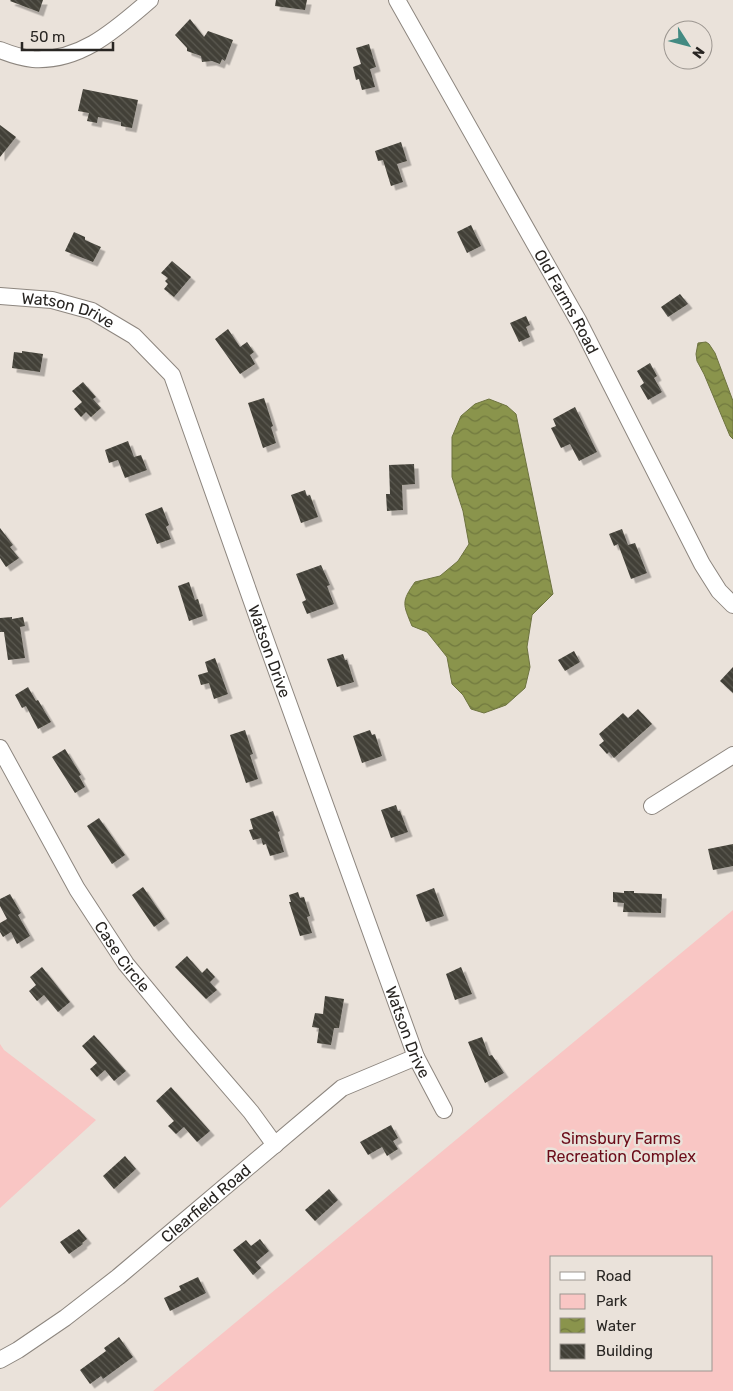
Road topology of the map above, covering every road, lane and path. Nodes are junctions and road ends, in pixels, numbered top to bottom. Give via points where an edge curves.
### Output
1 (150, 0) edge
2 (396, 0) edge
3 (0, 50) edge
4 (0, 296) edge
5 (733, 605) edge
6 (0, 748) edge
7 (733, 755) edge
8 (652, 806) dead end
9 (416, 1057) junction
10 (444, 1110) dead end
11 (275, 1144) junction
12 (0, 1360) edge

1 - 3 street via 103,38 76,52 57,58 32,59
2 - 5 street, Old Farms Road via 579,322 702,564
4 - 9 street, Watson Drive via 52,300 92,311 134,336 172,375
6 - 11 street, Case Circle via 77,889 126,964
7 - 8 street
9 - 10 street, Watson Drive
9 - 11 street, Clearfield Road via 342,1088
11 - 12 street, Clearfield Road via 118,1277 65,1318

